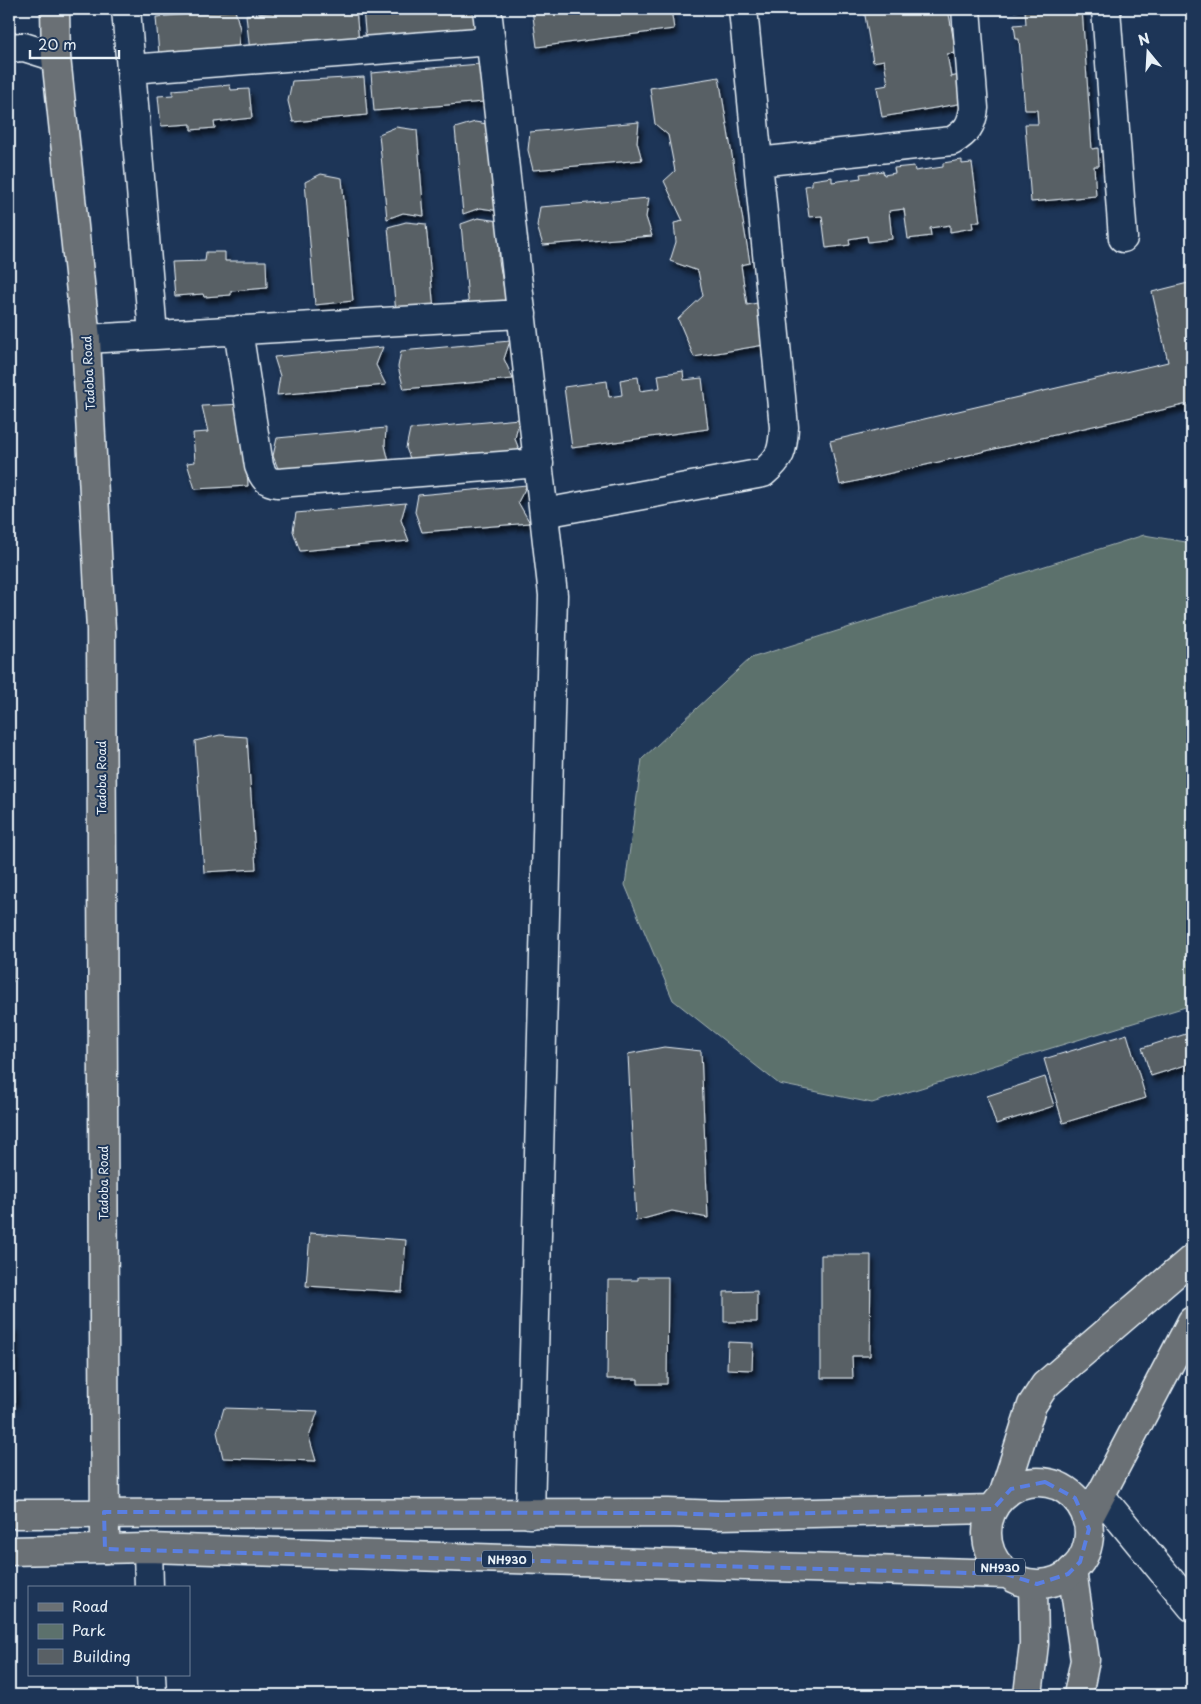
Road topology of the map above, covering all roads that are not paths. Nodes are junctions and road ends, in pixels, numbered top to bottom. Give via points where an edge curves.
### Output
1 (55, 9) edge
2 (126, 9) edge
3 (487, 9) edge
4 (744, 9) edge
5 (966, 9) edge
6 (1106, 9) edge
7 (491, 41) junction
8 (9, 48) edge
9 (56, 57) junction
10 (132, 69) junction
11 (758, 162) junction
12 (1123, 238) dead end
13 (522, 314) junction
14 (238, 330) junction
15 (153, 334) junction
16 (86, 339) junction
17 (538, 463) junction
18 (544, 513) junction
19 (1192, 1259) edge
20 (1192, 1321) edge
21 (1100, 1495) junction
22 (998, 1503) junction
23 (104, 1512) junction
24 (9, 1514) edge
25 (530, 1514) junction
26 (1087, 1521) junction
27 (148, 1548) junction
28 (105, 1549) junction
29 (9, 1550) edge
30 (1072, 1570) junction
31 (1006, 1574) junction
32 (1033, 1584) junction
33 (149, 1586) edge
34 (1192, 1608) edge
35 (151, 1676) edge
36 (152, 1695) edge
37 (1028, 1695) edge
38 (1078, 1695) edge

1 - 9 main road, Tadoba Road
2 - 10 street
3 - 7 street
4 - 11 street
5 - 11 street via 974,108 973,120 965,133 952,141
6 - 12 street
7 - 10 street
7 - 13 street
8 - 9 street via 24,47
9 - 16 main road, Tadoba Road
10 - 15 street
11 - 18 street via 784,427 784,446 777,462 762,473
13 - 14 street
13 - 17 street
14 - 15 street
14 - 17 street via 259,466 262,476 269,482
15 - 16 street
16 - 23 main road, Tadoba Road via 100,630
17 - 18 street
18 - 25 street via 553,595
19 - 22 main road, NH930 via 1045,1386 1032,1405
20 - 21 main road, NH930
21 - 26 main road, NH930
21 - 34 street
22 - 25 main road, NH930 via 720,1516
22 - 26 main road, NH930 via 1012,1489 1028,1482 1045,1482 1062,1488 1075,1498
22 - 31 main road, NH930 via 986,1530 988,1546
23 - 24 main road, NH930
23 - 25 main road, NH930
23 - 28 main road, Tadoba Road
26 - 30 main road, NH930 via 1087,1546 1080,1562
27 - 28 main road, NH930
27 - 31 main road, NH930
27 - 33 street
28 - 29 main road, NH930
30 - 32 main road, NH930 via 1053,1582
30 - 38 main road via 1085,1660
31 - 32 main road, NH930 via 1020,1582
32 - 37 main road via 1034,1644
35 - 36 street

